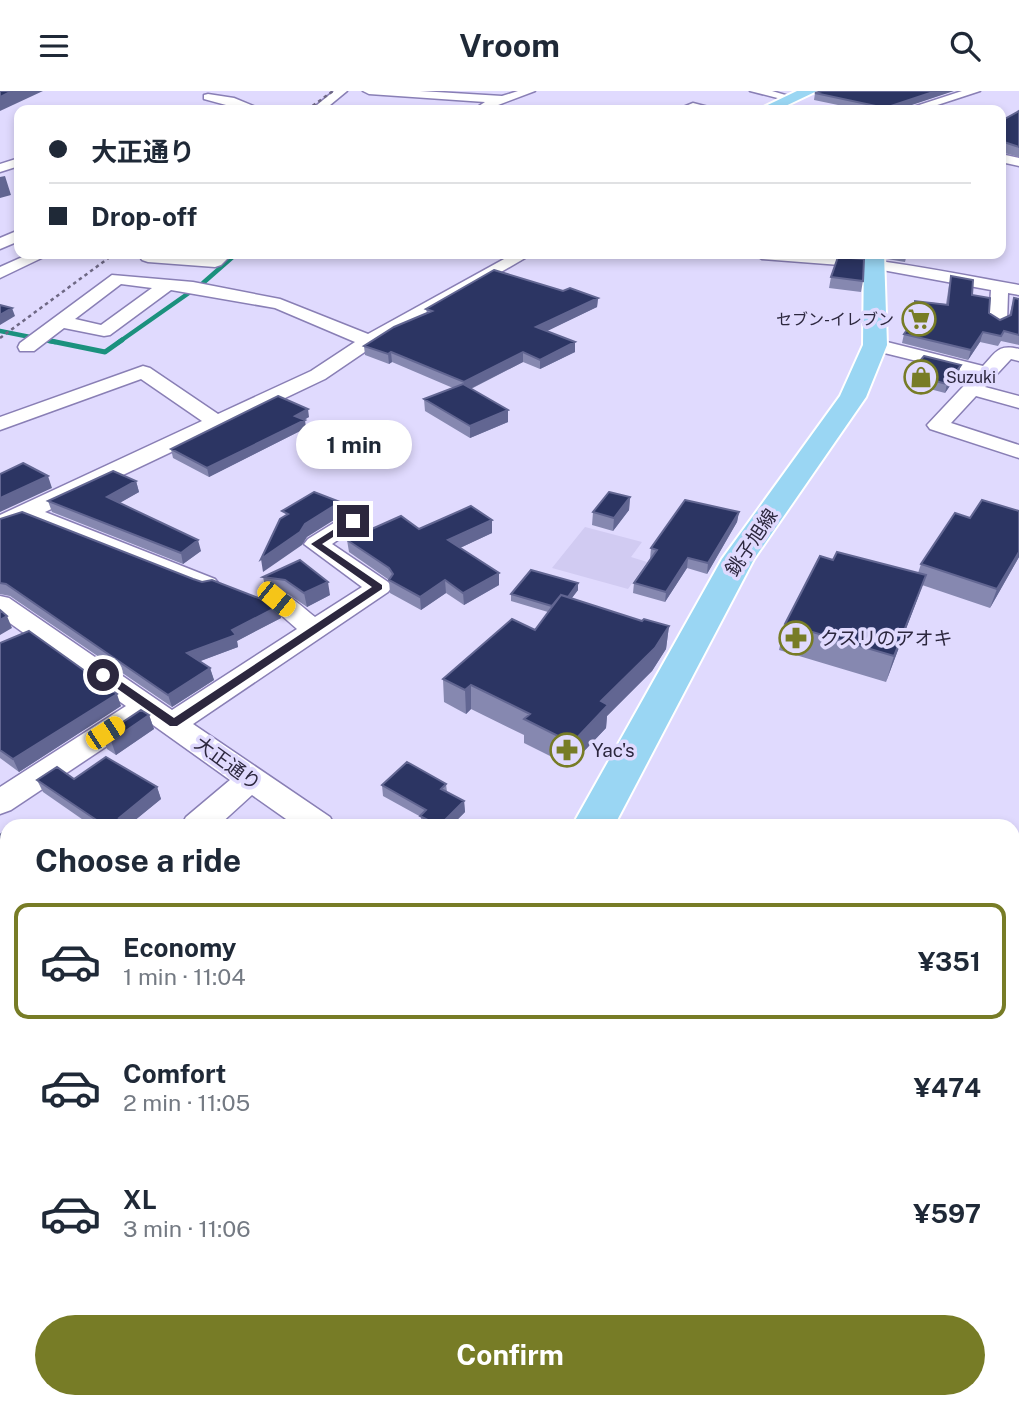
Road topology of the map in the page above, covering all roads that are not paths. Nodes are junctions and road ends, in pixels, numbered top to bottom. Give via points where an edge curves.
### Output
1 (341, 91) edge
2 (369, 91) edge
3 (529, 91) edge
4 (756, 91) edge
5 (810, 91) edge
6 (974, 91) edge
7 (208, 97) edge
8 (793, 99) junction
9 (503, 100) junction
10 (244, 105) edge
11 (323, 105) edge
12 (488, 105) edge
13 (778, 105) edge
14 (927, 105) edge
15 (30, 259) edge
16 (175, 259) edge
17 (218, 259) edge
18 (514, 259) edge
19 (875, 259) edge
20 (0, 273) edge
21 (167, 285) junction
22 (1000, 287) junction
23 (1019, 290) edge
24 (62, 322) junction
25 (999, 323) edge
26 (369, 341) junction
27 (875, 345) junction
28 (27, 347) dead end
29 (1019, 355) edge
30 (987, 373) junction
31 (971, 389) junction
32 (1019, 402) edge
33 (218, 423) junction
34 (0, 424) edge
35 (1019, 452) edge
36 (25, 512) junction
37 (353, 521) dead end
38 (0, 524) edge
39 (205, 584) edge
40 (276, 599) dead end
41 (0, 604) edge
42 (314, 630) junction
43 (148, 706) junction
44 (173, 723) junction
45 (250, 780) junction
46 (0, 802) edge
47 (205, 819) edge
48 (308, 819) edge
49 (597, 819) edge

1 - 11 street
2 - 9 street
3 - 9 street
4 - 8 street
5 - 8 main road
6 - 14 street
7 - 10 street
8 - 13 main road
9 - 12 street
15 - 20 street
16 - 17 street
18 - 26 street
19 - 22 street
19 - 27 main road, 銚子旭線
21 - 24 street via 118,279
21 - 24 street via 104,331
21 - 26 street via 280,304
22 - 23 street
22 - 25 street
24 - 28 street
26 - 33 street via 318,375
27 - 30 street
27 - 49 main road, 銚子旭線 via 853,397 738,559
29 - 30 street via 1007,352
30 - 31 street
31 - 32 street
31 - 35 street via 937,425
33 - 34 street via 143,372
33 - 36 street
36 - 38 street
36 - 39 street
37 - 42 street via 316,544 379,587
40 - 42 street
41 - 43 street, 大正通り via 24,635
42 - 44 street
43 - 44 street, 大正通り
43 - 46 street
44 - 45 street, 大正通り
45 - 47 street
45 - 48 street, 大正通り

